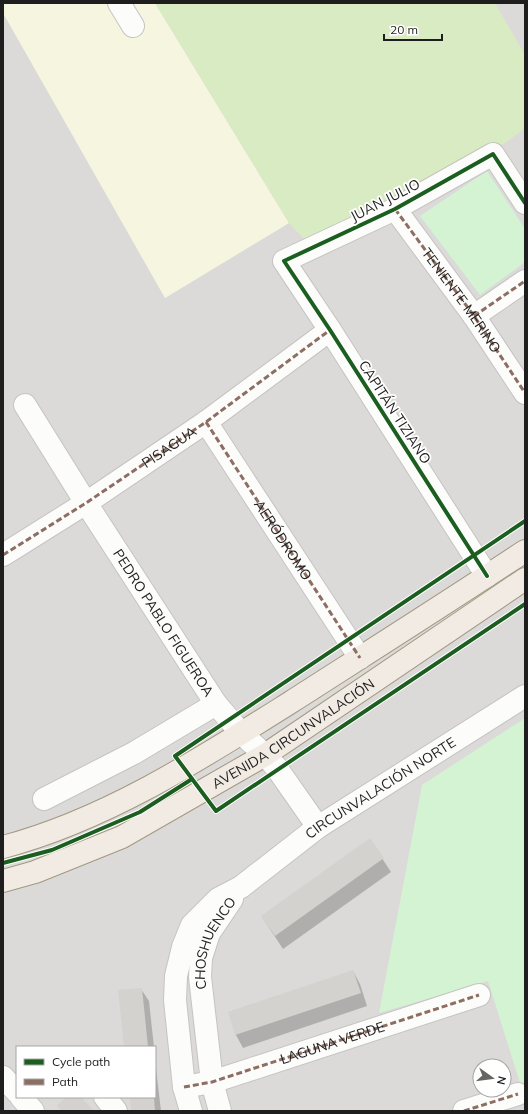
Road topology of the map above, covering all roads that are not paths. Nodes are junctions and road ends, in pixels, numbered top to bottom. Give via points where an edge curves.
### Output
1 (119, 3) edge
2 (133, 26) dead end
3 (525, 203) edge
4 (395, 209) junction
5 (284, 261) joint
6 (525, 281) edge
7 (474, 316) junction
8 (330, 330) junction
9 (525, 393) edge
10 (25, 405) dead end
11 (206, 422) junction
12 (86, 503) junction
13 (525, 551) edge
14 (3, 555) edge
15 (487, 576) junction
16 (525, 579) edge
17 (360, 658) junction
18 (525, 696) edge
19 (216, 704) junction
20 (241, 733) junction
21 (265, 754) junction
22 (44, 799) dead end
23 (318, 827) junction
24 (4, 845) edge
25 (3, 881) edge
26 (241, 887) junction
27 (479, 995) dead end
28 (3, 1077) edge
29 (212, 1082) junction
30 (184, 1087) junction
31 (16, 1091) edge
32 (16, 1093) edge
33 (518, 1094) dead end
34 (22, 1098) edge
35 (106, 1098) edge
36 (3, 1103) edge
37 (33, 1111) edge
38 (116, 1111) edge
39 (191, 1111) edge
40 (220, 1111) edge
41 (464, 1111) edge

1 - 2 street
3 - 4 street, JUAN JULIO via 493,154
4 - 5 street, JUAN JULIO
4 - 7 street, TENIENTE MERINO
5 - 8 street, CAPITÁN TIZIANO
6 - 7 street
7 - 9 street, TENIENTE MERINO
8 - 11 street, PISAGUA
8 - 15 street, CAPITÁN TIZIANO
10 - 12 street, PEDRO PABLO FIGUEROA
11 - 12 street, PISAGUA
11 - 17 street, AERÓDROMO
12 - 14 street, PISAGUA
12 - 19 street, PEDRO PABLO FIGUEROA
13 - 15 main road, AVENIDA CIRCUNVALACIÓN
15 - 17 main road, AVENIDA CIRCUNVALACIÓN
16 - 21 main road, AVENIDA CIRCUNVALACIÓN
17 - 20 main road, AVENIDA CIRCUNVALACIÓN
18 - 23 street, CIRCUNVALACIÓN NORTE
19 - 20 street, PEDRO PABLO FIGUEROA
19 - 22 street via 134,753
20 - 21 street, PEDRO PABLO FIGUEROA
20 - 24 main road, AVENIDA CIRCUNVALACIÓN via 141,791 98,812 53,831
21 - 23 street, PEDRO PABLO FIGUEROA
21 - 25 main road, AVENIDA CIRCUNVALACIÓN via 122,837 35,872
23 - 26 street, CIRCUNVALACIÓN NORTE
26 - 29 street, CHOSHUENCO via 209,933 201,958 200,977
26 - 30 street, CHOSHUENCO via 218,899 192,925 183,947 176,976 175,1000
27 - 29 street, LAGUNA VERDE
28 - 31 street
29 - 30 street, LAGUNA VERDE
29 - 40 street, CHOSHUENCO
30 - 39 street, CHOSHUENCO
32 - 36 street
33 - 41 street
34 - 37 street
35 - 38 street

